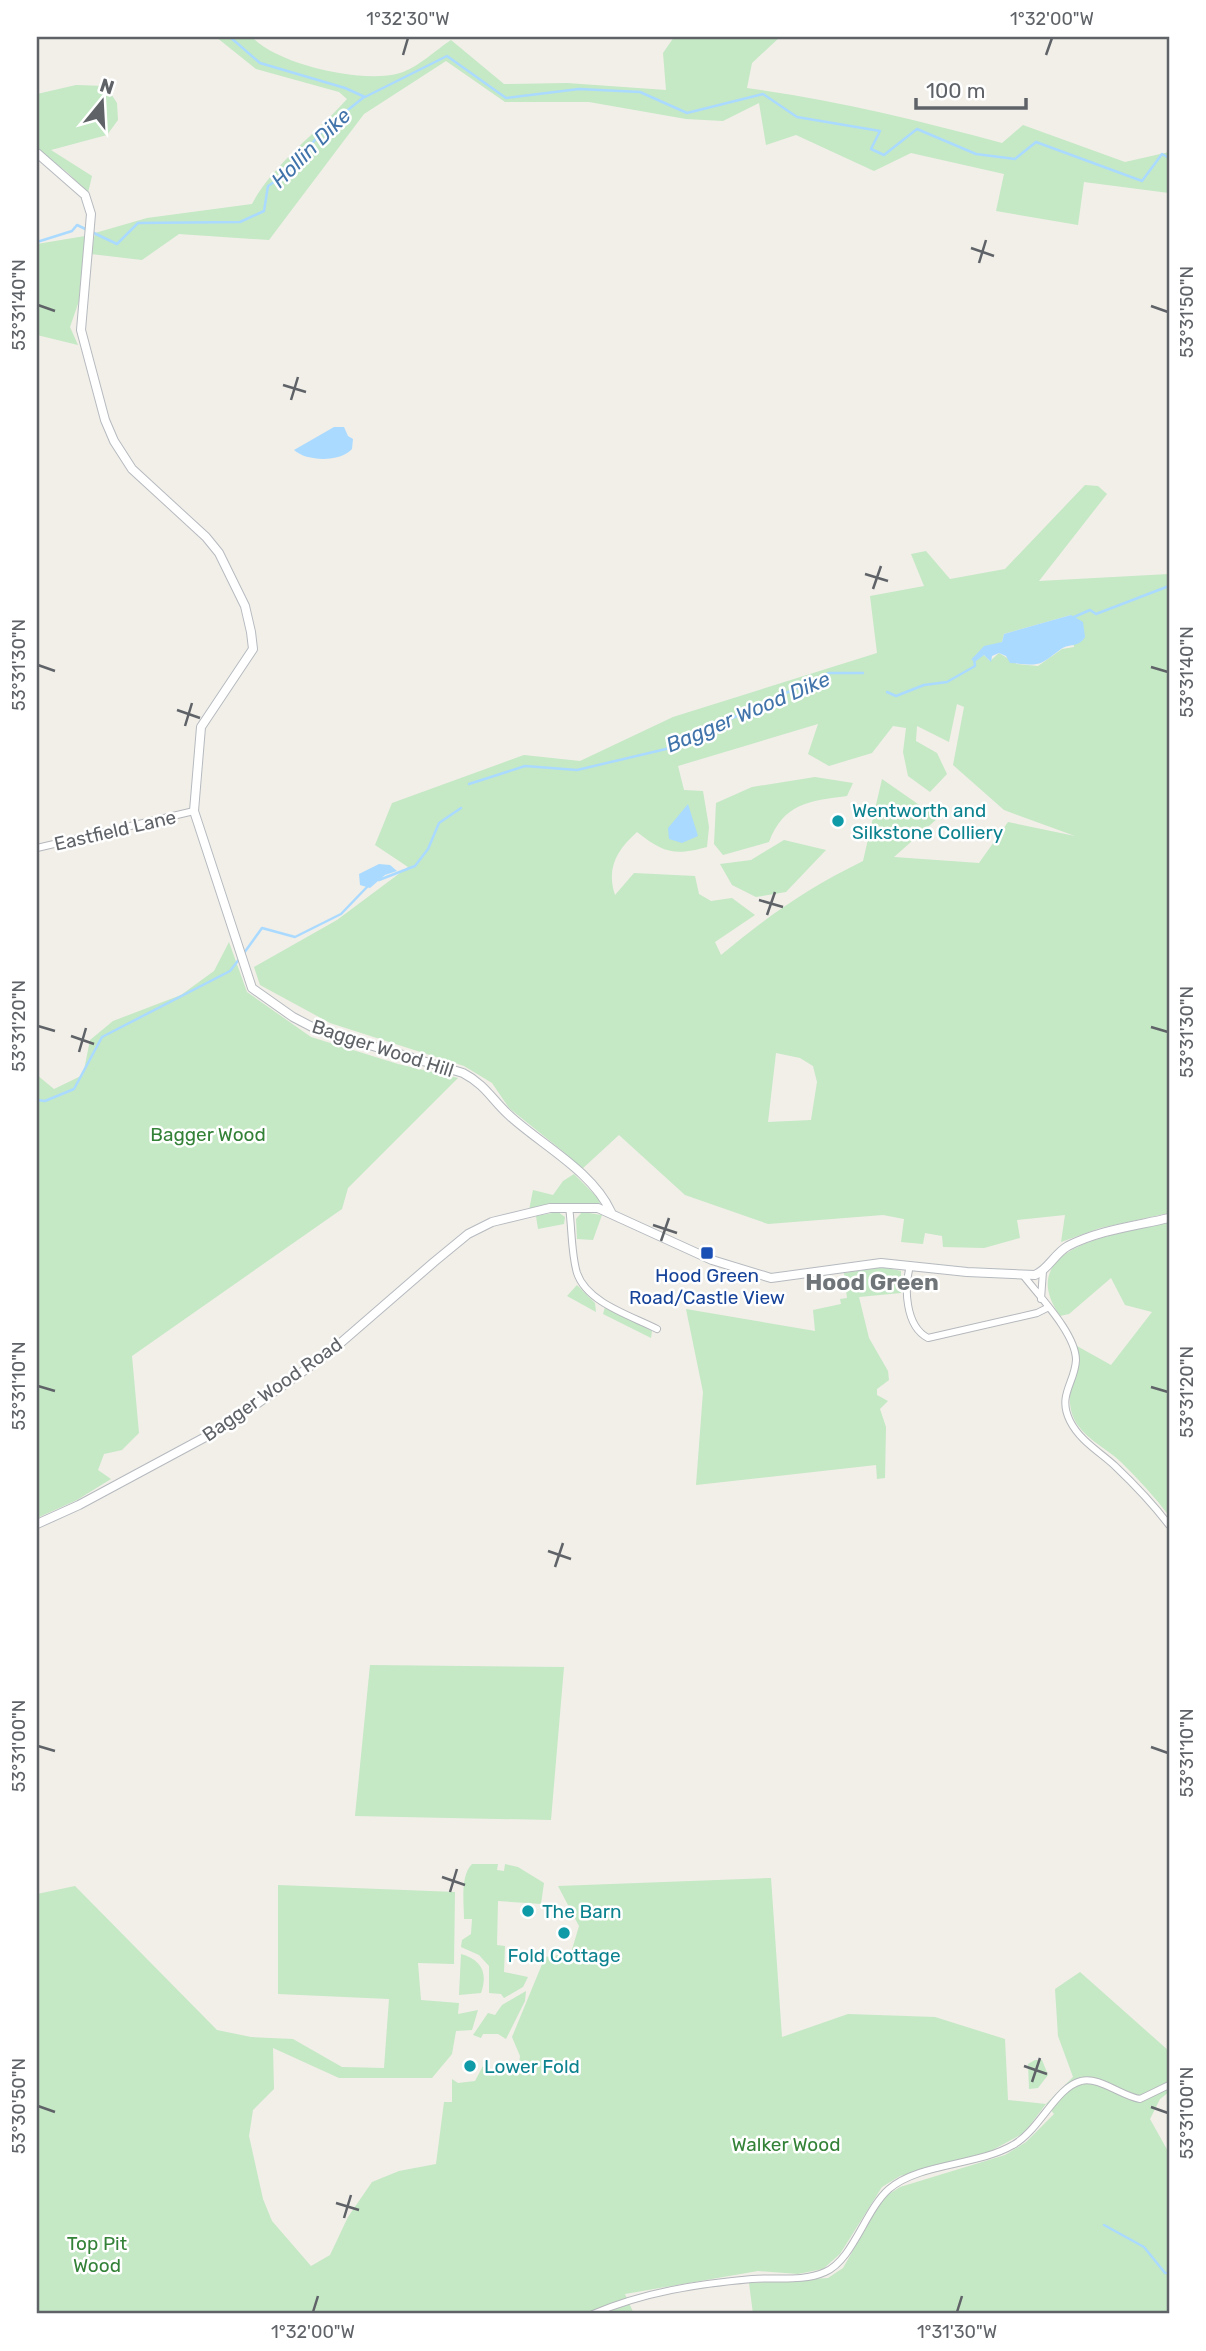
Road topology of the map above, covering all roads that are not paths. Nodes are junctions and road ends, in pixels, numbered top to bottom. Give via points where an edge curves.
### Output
1 (37, 153) edge
2 (194, 811) junction
3 (37, 848) edge
4 (569, 1207) junction
5 (611, 1212) junction
6 (1169, 1218) edge
7 (910, 1266) junction
8 (1043, 1271) junction
9 (1023, 1275) junction
10 (1041, 1299) junction
11 (1047, 1308) junction
12 (657, 1329) dead end
13 (37, 1524) edge
14 (1169, 1525) edge
15 (1169, 2085) edge
16 (593, 2314) edge

1 - 2 street via 85,195 90,230 81,330 105,419 132,469 219,553 244,606 253,649 201,727
2 - 3 street, Eastfield Lane
2 - 5 street, Bagger Wood Hill via 251,988 316,1029 481,1082 503,1110 585,1178
4 - 5 street, Bagger Wood Road
4 - 12 street via 581,1282 601,1301
4 - 13 street, Bagger Wood Road via 478,1228 329,1353 224,1427
5 - 7 street via 687,1250 763,1276 787,1278 881,1263
6 - 8 street via 1082,1240 1064,1248
7 - 9 street
7 - 11 street via 905,1290 918,1330 928,1338
8 - 9 street
8 - 10 street
9 - 10 street
10 - 11 street
11 - 14 street via 1073,1342 1076,1361 1065,1396 1069,1420
15 - 16 street via 1140,2099 1095,2081 1071,2085 1042,2121 1013,2146 891,2187 872,2208 843,2257 826,2272 802,2278 680,2287

